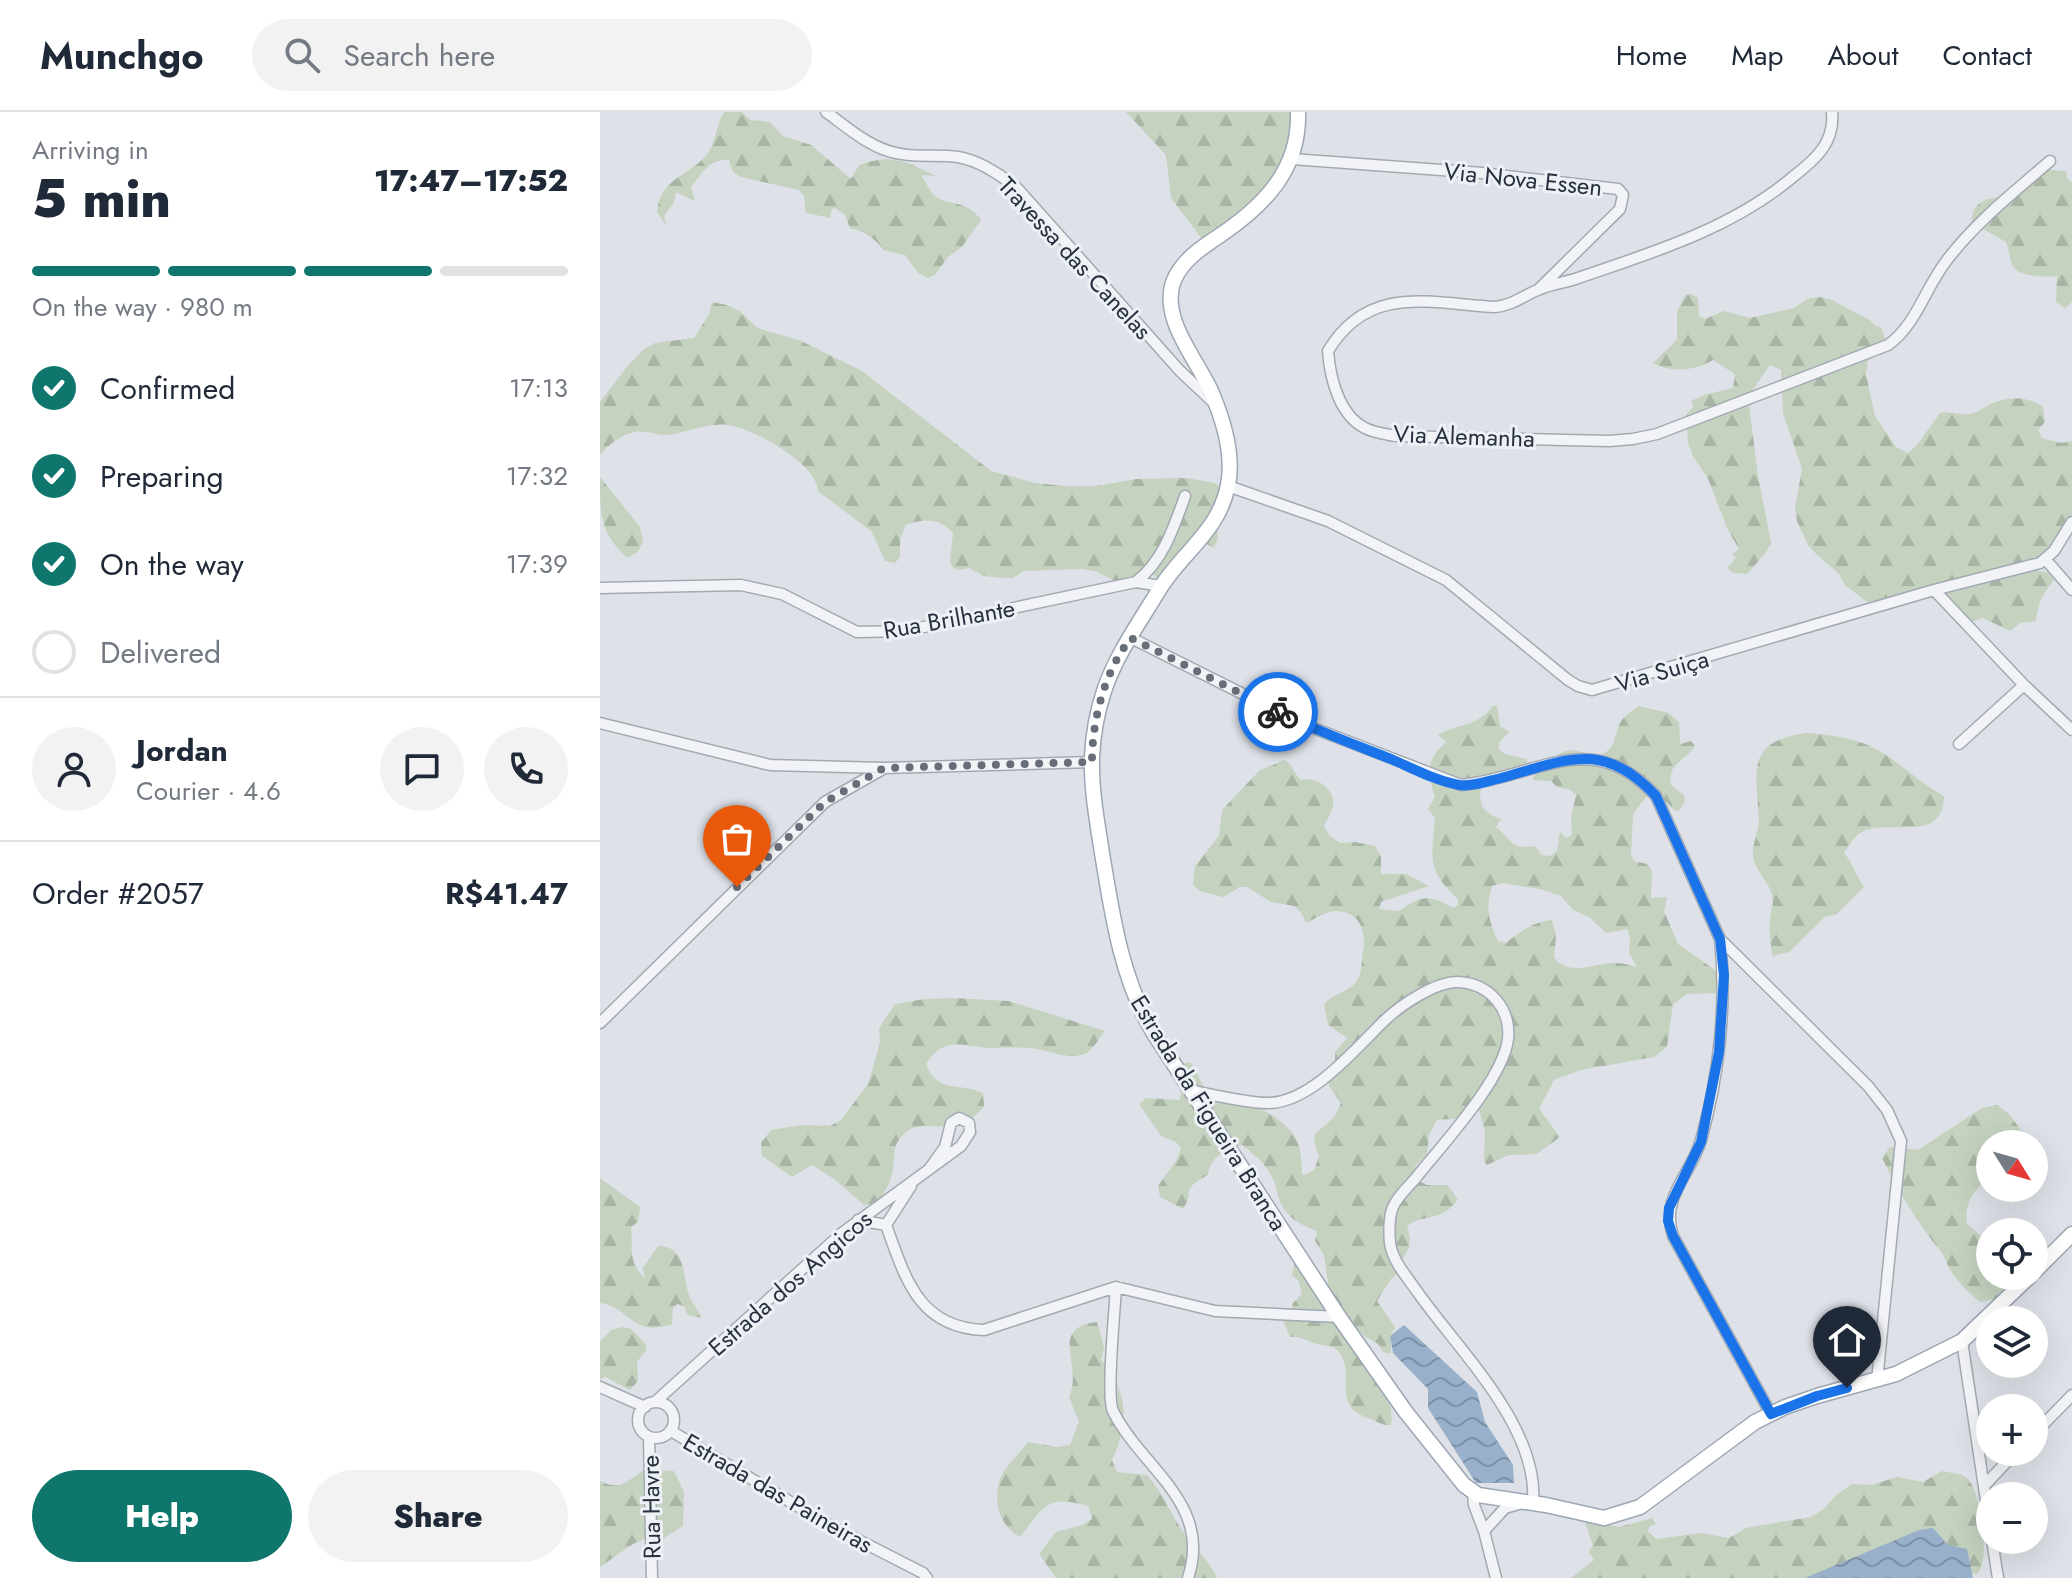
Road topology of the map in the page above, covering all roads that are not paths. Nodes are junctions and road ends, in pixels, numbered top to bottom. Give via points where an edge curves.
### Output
1 (826, 112) edge
2 (1298, 112) edge
3 (1832, 112) edge
4 (1292, 159) junction
5 (2050, 161) dead end
6 (1539, 289) junction
7 (1218, 407) junction
8 (1228, 486) junction
9 (1185, 496) dead end
10 (2072, 522) edge
11 (2046, 560) junction
12 (1136, 582) junction
13 (1161, 586) junction
14 (600, 588) edge
15 (1934, 590) junction
16 (2072, 590) edge
17 (1131, 638) junction
18 (2024, 685) junction
19 (600, 723) edge
20 (2072, 730) edge
21 (1959, 744) dead end
22 (1092, 762) junction
23 (884, 768) junction
24 (1720, 939) junction
25 (600, 1023) edge
26 (1193, 1091) junction
27 (930, 1168) junction
28 (916, 1178) junction
29 (858, 1220) junction
30 (886, 1225) junction
31 (2072, 1234) edge
32 (2048, 1258) edge
33 (1116, 1287) junction
34 (2015, 1290) edge
35 (1339, 1317) junction
36 (1962, 1341) junction
37 (1877, 1381) junction
38 (600, 1387) edge
39 (2072, 1395) edge
40 (650, 1404) junction
41 (1771, 1414) junction
42 (2048, 1420) edge
43 (671, 1431) junction
44 (649, 1437) junction
45 (2003, 1466) edge
46 (1983, 1482) edge
47 (1988, 1482) edge
48 (1473, 1493) junction
49 (1531, 1502) junction
50 (1484, 1531) junction
51 (1994, 1554) edge
52 (652, 1578) edge
53 (927, 1578) edge
54 (1188, 1578) edge
55 (1496, 1578) edge
56 (1998, 1578) edge

1 - 7 street, Travessa das Canelas via 894,153 958,157 1001,175
2 - 4 main road, Estrada da Figueira Branca
3 - 6 street, Via Alemanha via 1828,143 1812,162 1725,223
4 - 6 street, Via Nova Essen via 1618,189 1623,195 1620,209
4 - 7 main road, Estrada da Figueira Branca via 1258,204 1187,261 1171,291 1176,322
5 - 6 street, Via Alemanha via 1967,236 1901,335 1888,345 1657,434 1609,441 1396,436 1367,430 1344,407 1329,372 1328,351 1349,323 1368,309 1414,302 1495,307
7 - 8 main road, Estrada da Figueira Branca via 1228,449
8 - 13 main road, Estrada da Figueira Branca via 1206,535
8 - 15 street, Via Suiça via 1328,521 1446,580 1568,680 1592,690
9 - 12 street via 1168,541
10 - 11 street
11 - 15 street, Via Suiça
11 - 16 street
12 - 13 street, Rua Brilhante
12 - 14 street, Rua Brilhante via 905,631 857,632 782,594 741,585
13 - 17 main road, Estrada da Figueira Branca
15 - 18 street
17 - 22 main road, Estrada da Figueira Branca via 1104,691
17 - 24 street via 1303,724 1461,785 1573,758 1620,766 1656,796
18 - 20 street
18 - 21 street
19 - 23 street via 770,765
22 - 23 street
22 - 26 main road, Estrada da Figueira Branca via 1110,901 1132,992
23 - 25 street via 825,802
24 - 37 street via 1868,1086 1901,1141
24 - 41 street via 1724,975 1719,1052 1701,1142 1669,1208 1668,1221
26 - 35 main road, Estrada da Figueira Branca
26 - 49 street via 1270,1103 1302,1096 1391,1015 1422,993 1458,982 1488,991 1504,1007 1508,1039 1492,1082 1392,1208 1390,1245 1397,1263 1503,1407 1530,1467
27 - 27 street, Estrada dos Angicos via 945,1147 951,1123 965,1119 970,1132 961,1146
27 - 28 street, Estrada dos Angicos
28 - 29 street, Estrada dos Angicos
28 - 30 street
29 - 30 street
29 - 40 street, Estrada dos Angicos
30 - 33 street via 906,1281 926,1307 952,1325 984,1330
31 - 32 main road
33 - 35 street via 1215,1311
33 - 54 street via 1111,1409 1181,1499 1191,1529 1193,1563
34 - 36 main road
35 - 48 main road, Estrada da Figueira Branca via 1405,1411
36 - 37 main road
36 - 46 street
37 - 41 main road
38 - 40 street
39 - 42 street
40 - 43 street via 670,1409
40 - 44 street via 639,1423
41 - 49 main road via 1651,1501 1619,1515 1604,1518
43 - 44 street
43 - 53 street, Estrada das Paineiras
44 - 52 street, Rua Havre
45 - 47 street
48 - 49 main road
48 - 50 street, Estrada da Figueira Branca
49 - 50 street via 1505,1508
50 - 55 street, Estrada da Figueira Branca
51 - 56 street

